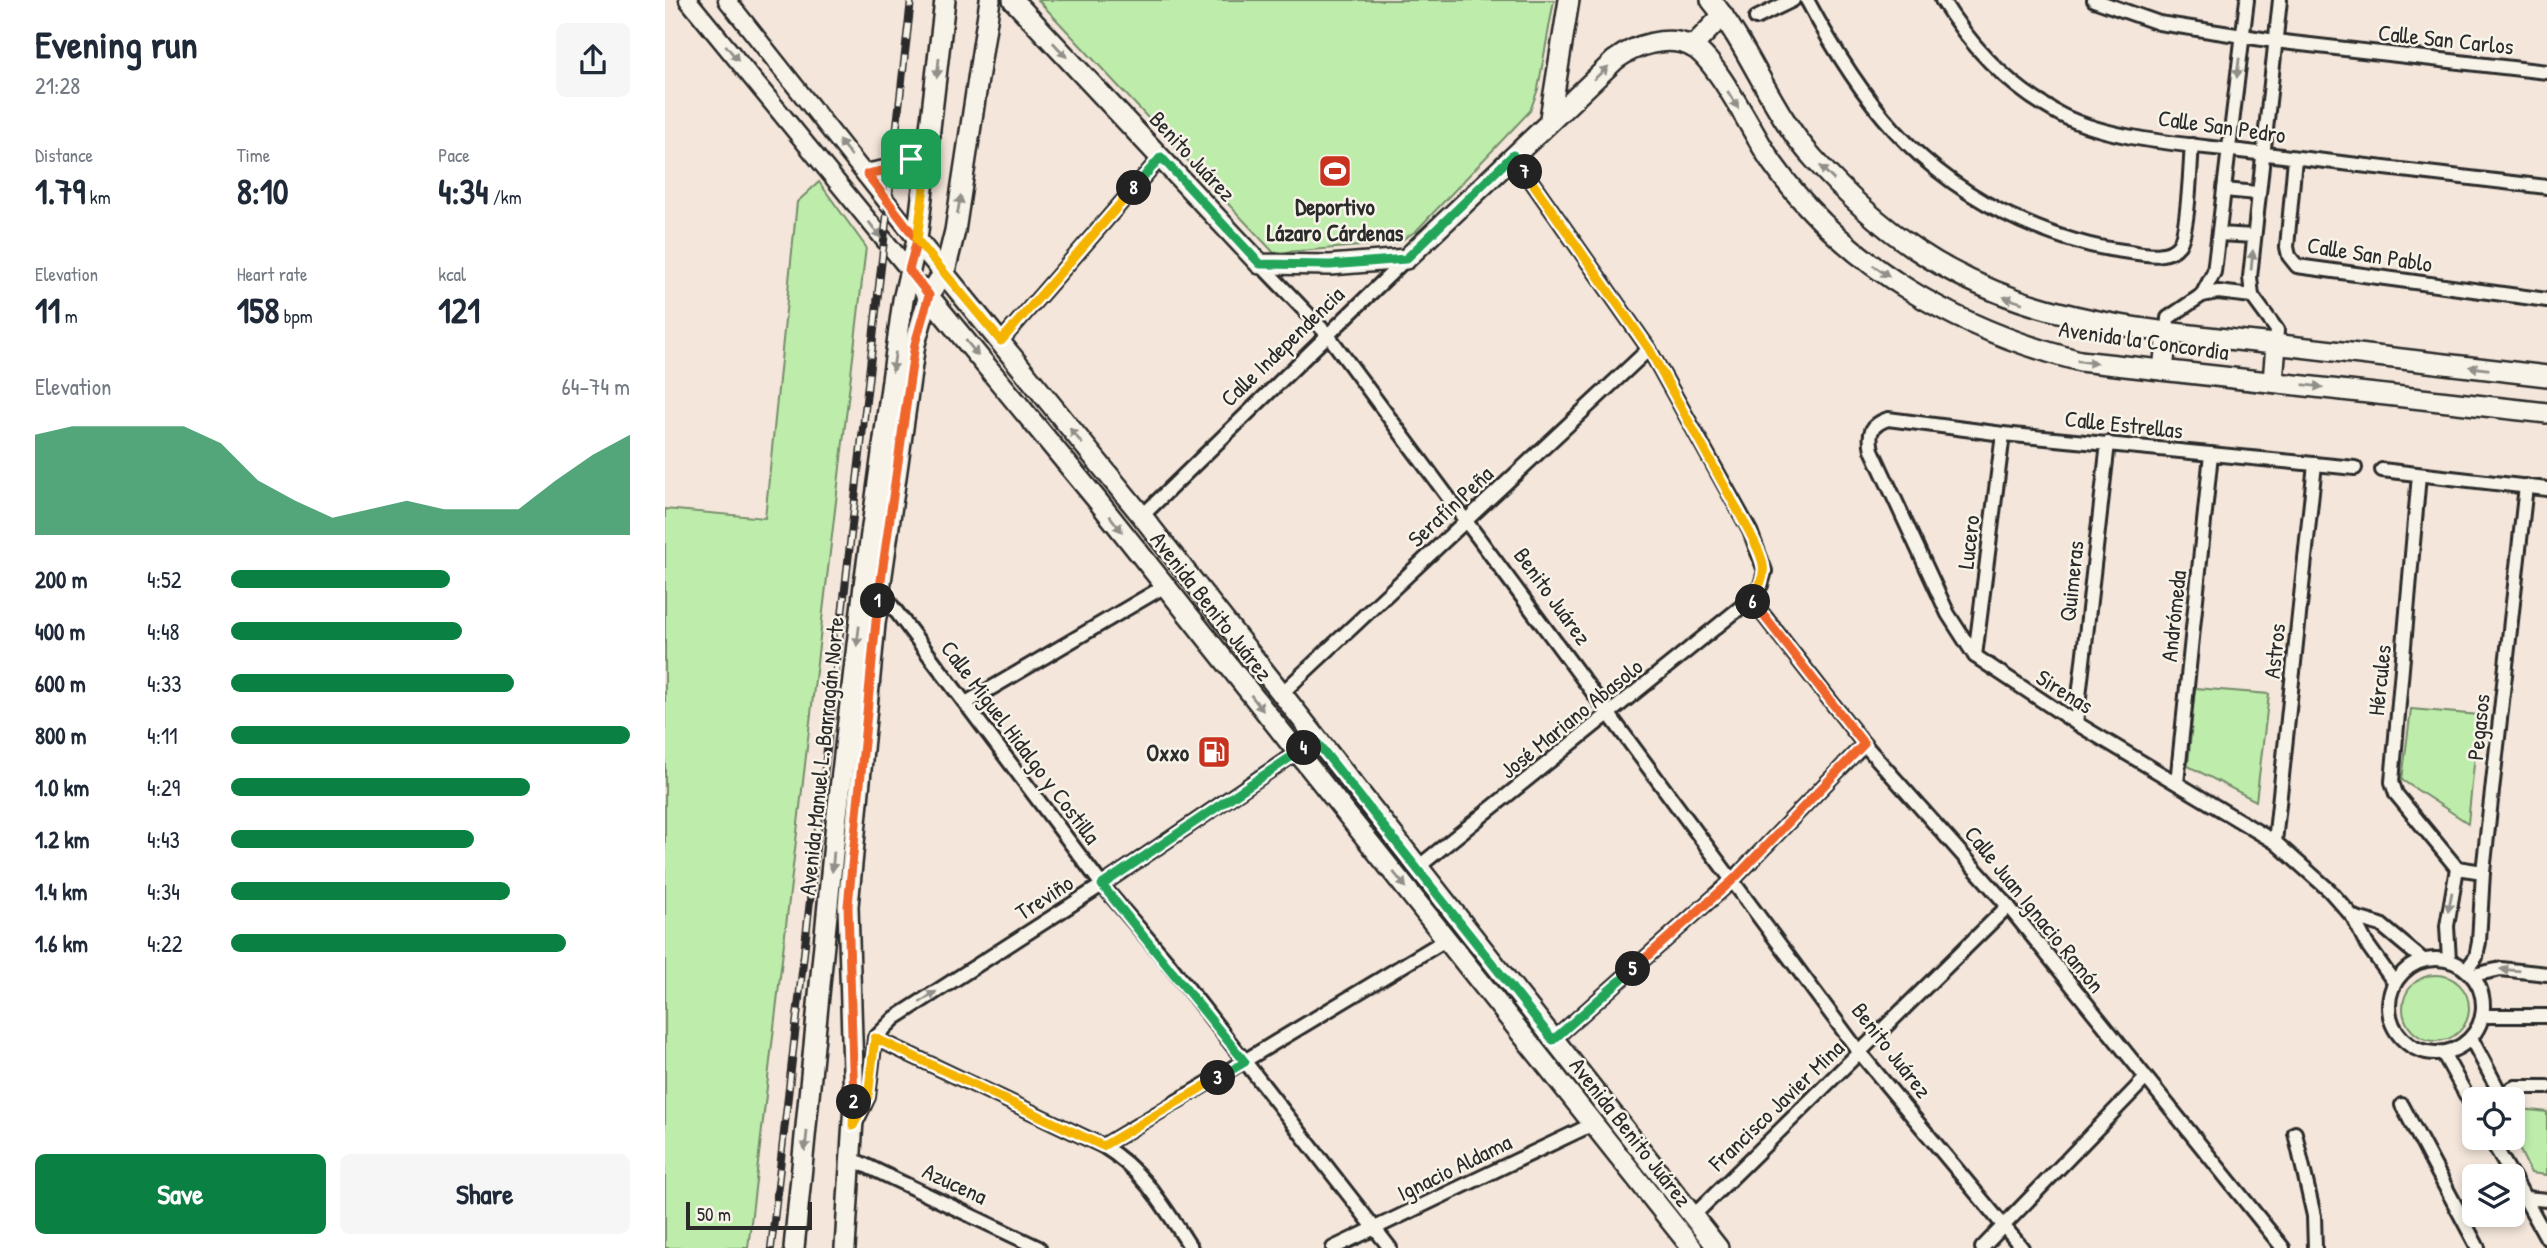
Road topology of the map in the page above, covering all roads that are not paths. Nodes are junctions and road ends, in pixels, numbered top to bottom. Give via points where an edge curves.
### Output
1 (688, 0) edge
2 (727, 0) edge
3 (945, 0) edge
4 (990, 0) edge
5 (1013, 0) edge
6 (1569, 0) edge
7 (1793, 0) edge
8 (1807, 0) edge
9 (1942, 0) edge
10 (2094, 0) edge
11 (2247, 0) edge
12 (2280, 0) edge
13 (1717, 7) edge
14 (1756, 18) dead end
15 (2242, 36) junction
16 (2275, 41) junction
17 (1692, 47) junction
18 (2547, 72) edge
19 (1550, 118) junction
20 (931, 135) junction
21 (2192, 145) junction
22 (2229, 149) junction
23 (2262, 153) junction
24 (1513, 155) junction
25 (1161, 157) junction
26 (2295, 158) junction
27 (867, 174) junction
28 (2547, 187) edge
29 (2224, 190) junction
30 (2257, 193) junction
31 (2219, 233) junction
32 (2254, 236) junction
33 (917, 240) junction
34 (1406, 259) junction
35 (1260, 264) junction
36 (909, 270) junction
37 (945, 271) junction
38 (929, 295) junction
39 (2202, 295) junction
40 (2252, 296) junction
41 (2547, 300) edge
42 (2167, 333) junction
43 (1328, 335) junction
44 (1001, 341) junction
45 (2276, 345) junction
46 (1649, 349) junction
47 (2163, 370) junction
48 (2547, 376) edge
49 (2273, 381) junction
50 (2547, 413) edge
51 (1888, 419) joint
52 (2003, 433) junction
53 (2108, 443) junction
54 (2211, 454) junction
55 (2315, 464) junction
56 (2355, 468) dead end
57 (2382, 470) dead end
58 (2419, 474) junction
59 (2526, 486) junction
60 (2547, 489) edge
61 (1142, 516) junction
62 (1467, 519) junction
63 (1165, 586) junction
64 (880, 590) junction
65 (1751, 599) junction
66 (1975, 656) junction
67 (1281, 694) junction
68 (966, 703) junction
69 (1609, 715) junction
70 (2076, 723) junction
71 (1315, 740) junction
72 (1864, 744) junction
73 (1296, 753) junction
74 (2176, 783) junction
75 (2275, 842) junction
76 (1417, 868) junction
77 (2457, 868) junction
78 (2483, 872) junction
79 (1733, 880) junction
80 (1102, 885) junction
81 (2008, 906) junction
82 (2353, 918) junction
83 (1447, 939) junction
84 (2423, 960) junction
85 (2449, 960) junction
86 (2470, 972) junction
87 (2547, 974) edge
88 (2394, 982) junction
89 (2483, 1016) junction
90 (2547, 1016) edge
91 (875, 1038) junction
92 (2471, 1038) junction
93 (1553, 1040) junction
94 (1860, 1053) junction
95 (2443, 1053) junction
96 (1245, 1062) junction
97 (2145, 1079) junction
98 (2462, 1087) edge
99 (2492, 1087) edge
100 (2525, 1087) edge
101 (2547, 1087) edge
102 (2402, 1105) dead end
103 (1593, 1124) junction
104 (853, 1126) junction
105 (2295, 1133) dead end
106 (1103, 1146) junction
107 (852, 1159) junction
108 (2525, 1198) joint
109 (2547, 1200) edge
110 (1693, 1216) junction
111 (2004, 1225) junction
112 (1375, 1229) junction
113 (2547, 1238) edge
114 (794, 1248) edge
115 (845, 1248) edge
116 (1039, 1248) edge
117 (1191, 1248) edge
118 (1333, 1248) edge
119 (1390, 1248) edge
120 (1692, 1248) edge
121 (1718, 1248) edge
122 (1982, 1248) edge
123 (2022, 1248) edge
124 (2283, 1248) edge
125 (2315, 1248) edge
126 (2478, 1248) edge

1 -> 36 street, Avenida Benito Juárez
27 -> 2 street, Avenida Benito Juárez
3 -> 20 main road, Avenida Manuel L. Barragán Norte
37 -> 4 main road
5 -> 25 main road, Benito Juárez
6 - 19 main road
7 - 14 street
8 - 21 street via 1865,97 1906,144 1938,173 1988,206 2052,234 2113,250 2171,252 2184,230
9 - 21 street, Calle San Pedro via 1982,55 2015,86 2056,113 2111,131
10 - 15 street, Calle San Carlos via 2159,23
11 - 15 street
12 - 16 street
13 - 17 main road
42 -> 13 main road, Avenida la Concordia via 2078,318 2003,297 1962,279 1901,239 1849,196 1812,157
15 - 16 street, Calle San Carlos
15 -> 22 street
16 - 18 street, Calle San Carlos
16 - 23 street
19 -> 17 main road, Calle Independencia via 1627,51 1655,43
17 -> 47 main road, Avenida la Concordia via 1712,66 1773,164 1818,217 1869,263 1920,299 2023,346 2080,361
19 - 24 main road, Calle Independencia
20 - 27 main road via 902,167
20 - 33 main road, Avenida Manuel L. Barragán Norte
21 - 22 street, Calle San Pedro
22 - 23 street, Calle San Pedro
22 - 29 street
23 - 26 street, Calle San Pedro
23 - 30 street
24 - 34 main road, Calle Independencia
24 - 46 street
25 - 35 main road, Benito Juárez
25 - 44 street
26 - 28 street, Calle San Pedro
26 - 41 street, Calle San Pablo via 2287,247 2297,266
27 - 33 street, Avenida Benito Juárez
29 - 30 street
29 - 31 street
30 - 32 street
31 - 32 street
31 - 39 street via 2214,272
40 -> 32 street
33 - 36 main road, Avenida Manuel L. Barragán Norte
33 - 37 main road, Avenida Benito Juárez
34 - 35 main road
34 - 43 street, Calle Independencia
35 - 43 street, Benito Juárez
36 - 38 main road, Avenida Benito Juárez
36 -> 114 main road, Avenida Manuel L. Barragán Norte via 839,796
37 - 38 main road, Avenida Manuel L. Barragán Norte
37 - 44 main road, Avenida Benito Juárez
38 -> 63 main road, Avenida Benito Juárez
38 - 64 main road, Avenida Manuel L. Barragán Norte via 915,344
39 - 40 street
39 - 42 street via 2168,318
40 - 45 street via 2277,330
42 - 45 main road, Avenida la Concordia
42 - 47 main road
43 - 61 street, Calle Independencia
43 - 62 street, Benito Juárez
61 -> 44 main road, Avenida Benito Juárez
48 -> 45 main road, Avenida la Concordia
45 - 49 main road
46 - 62 street, Serafín Peña
46 - 65 street via 1763,559 1761,585
47 - 49 main road, Avenida la Concordia
49 -> 50 main road, Avenida la Concordia
51 - 52 street, Calle Estrellas
51 - 66 street, Sirenas via 1871,430 1872,450 1948,614
52 - 53 street, Calle Estrellas
52 - 66 street, Lucero
53 - 54 street, Calle Estrellas
53 - 70 street, Quimeras
54 - 55 street, Calle Estrellas
54 - 74 street, Andrómeda
55 - 56 street, Calle Estrellas
55 - 75 street, Astros
57 - 58 street
58 - 59 street
58 - 77 street, Hércules via 2392,782 2396,794
59 - 60 street
59 - 78 street, Pegasos
61 - 67 main road, Avenida Benito Juárez
62 - 67 street, Serafín Peña
62 - 69 street, Benito Juárez
63 - 68 street
63 -> 73 main road, Avenida Benito Juárez
64 - 68 street, Calle Miguel Hidalgo y Costilla
64 - 104 main road, Avenida Manuel L. Barragán Norte via 848,906
65 - 69 street, José Mariano Abasolo
65 - 72 street, Calle Juan Ignacio Ramón
66 - 70 street, Sirenas
67 - 71 main road, Avenida Benito Juárez
68 - 80 street, Calle Miguel Hidalgo y Costilla
69 - 76 street, José Mariano Abasolo
69 - 79 street, Benito Juárez
70 - 74 street, Sirenas
71 - 73 street, Treviño
71 - 76 main road, Avenida Benito Juárez
72 - 79 street
72 - 81 street, Calle Juan Ignacio Ramón
73 - 80 street, Treviño
73 -> 83 main road, Avenida Benito Juárez
74 - 75 street, Sirenas
75 - 82 street, Sirenas
76 - 93 main road, Avenida Benito Juárez
77 - 78 street
77 -> 85 street via 2447,926
78 - 86 street, Pegasos via 2478,950
79 - 93 street
79 - 94 street, Benito Juárez
91 -> 80 street, Treviño via 895,1018
80 - 96 street, Calle Miguel Hidalgo y Costilla
81 - 94 street, Francisco Javier Mina
81 - 97 street, Calle Juan Ignacio Ramón
82 - 84 street via 2393,932
82 - 88 street, Sirenas
83 - 96 street
83 - 103 main road, Avenida Benito Juárez
84 - 85 street
84 - 88 street via 2406,968
85 - 86 street
87 -> 86 street via 2501,969
86 - 89 street via 2480,988
88 - 95 street via 2388,1002 2391,1023 2403,1041 2422,1052
89 - 90 street
89 - 92 street
91 - 104 street via 868,1097
91 - 106 street
92 - 95 street
92 - 99 street
93 - 110 main road, Avenida Benito Juárez
94 - 110 street, Francisco Javier Mina
94 - 111 street, Benito Juárez
95 - 98 street
96 - 106 street
96 - 112 street, Calle Miguel Hidalgo y Costilla
97 - 111 street
97 - 124 street, Calle Juan Ignacio Ramón
100 - 101 street
102 - 126 street
103 - 112 street, Ignacio Aldama
103 - 120 main road, Avenida Benito Juárez
104 - 107 main road, Avenida Manuel L. Barragán Norte
105 - 125 street via 2314,1216
106 - 117 street via 1144,1177
107 - 115 main road, Avenida Manuel L. Barragán Norte
107 - 116 street, Azucena
108 - 109 street
108 - 113 street
110 - 121 main road, Avenida Benito Juárez
111 - 122 street
111 - 123 street, Benito Juárez
112 - 118 street, Ignacio Aldama
112 - 119 street, Calle Miguel Hidalgo y Costilla

